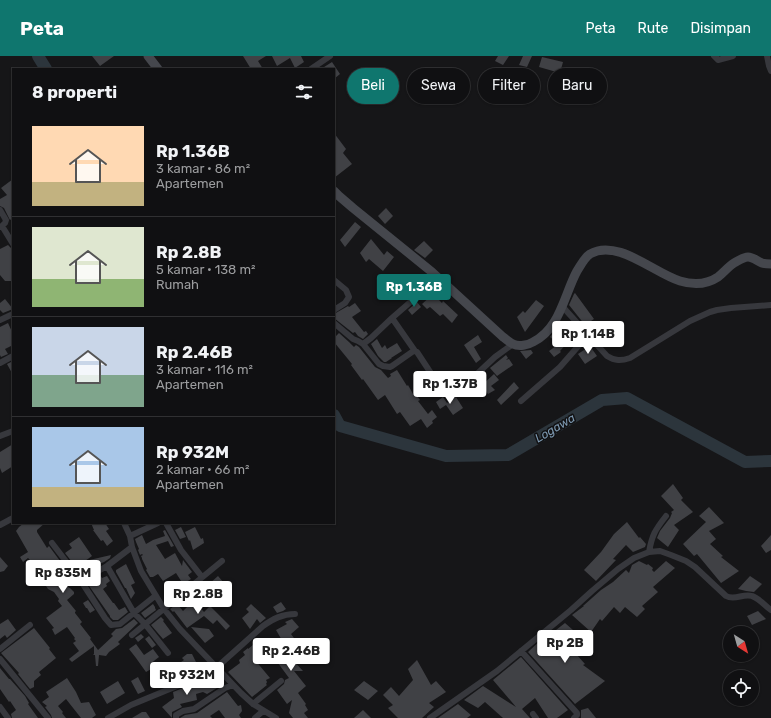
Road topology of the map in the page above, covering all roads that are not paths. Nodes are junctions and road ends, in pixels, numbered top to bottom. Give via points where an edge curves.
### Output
1 (148, 56) edge
2 (330, 56) edge
3 (714, 56) edge
4 (733, 56) edge
5 (767, 56) edge
6 (157, 68) edge
7 (312, 68) edge
8 (771, 71) edge
9 (335, 191) edge
10 (0, 210) edge
11 (1, 227) edge
12 (12, 243) edge
13 (771, 264) edge
14 (438, 278) junction
15 (335, 281) edge
16 (771, 305) edge
17 (562, 306) junction
18 (335, 309) edge
19 (12, 314) edge
20 (392, 318) junction
21 (0, 320) edge
22 (335, 324) edge
23 (588, 335) junction
24 (363, 344) junction
25 (513, 344) junction
26 (415, 351) junction
27 (12, 357) edge
28 (0, 363) edge
29 (521, 401) dead end
30 (12, 431) edge
31 (0, 436) edge
32 (666, 516) dead end
33 (12, 519) edge
34 (124, 524) edge
35 (156, 524) edge
36 (167, 524) edge
37 (0, 525) edge
38 (130, 536) junction
39 (52, 543) dead end
40 (132, 547) junction
41 (649, 552) junction
42 (222, 562) dead end
43 (107, 566) junction
44 (202, 578) junction
45 (80, 581) junction
46 (155, 596) junction
47 (164, 609) junction
48 (771, 610) edge
49 (134, 613) junction
50 (295, 614) dead end
51 (145, 624) junction
52 (30, 625) dead end
53 (132, 635) dead end
54 (0, 649) edge
55 (521, 651) junction
56 (168, 652) dead end
57 (0, 659) edge
58 (216, 668) junction
59 (281, 681) dead end
60 (233, 685) junction
61 (253, 704) junction
62 (0, 707) edge
63 (263, 711) junction
64 (8, 718) edge
65 (47, 718) edge
66 (108, 718) edge
67 (176, 718) edge
68 (255, 718) edge
69 (276, 718) edge
70 (430, 718) edge
71 (574, 718) edge

1 - 6 main road
2 - 7 street
3 - 4 street via 718,60
5 - 8 street
9 - 14 main road
10 - 11 street via 6,220
11 - 12 street
13 - 17 main road via 747,257 708,282 697,284 679,281 616,251 596,251 582,262
14 - 20 street
14 - 25 main road
15 - 18 street via 346,290 349,297
16 - 23 street via 710,312 690,321 630,358 619,361 609,357
17 - 23 street
17 - 25 main road via 549,330 542,336 527,345
19 - 21 street
20 - 24 street
20 - 26 street
22 - 24 street via 352,339
23 - 29 street via 560,367
24 - 26 street via 379,364 387,366 392,366
25 - 26 street via 448,394 443,392
27 - 28 street
30 - 31 street
32 - 41 street via 654,532
33 - 37 street
34 - 38 street
35 - 38 street
36 - 44 street via 181,550
38 - 40 street
39 - 45 street
40 - 43 street
40 - 46 street via 141,571
41 - 48 street via 660,551 686,561 726,596 753,596
41 - 55 street via 618,569
42 - 44 street
43 - 45 street
43 - 49 street
44 - 47 street
45 - 49 street via 111,625 120,624
46 - 47 street
46 - 49 street
47 - 51 street
47 - 58 street
49 - 51 street
50 - 58 street via 280,616 263,626
51 - 53 street
51 - 56 street
52 - 54 street
55 - 70 street
55 - 71 street via 577,713
57 - 65 street
58 - 60 street
58 - 66 street via 131,705
59 - 61 street
60 - 61 street
60 - 67 street via 194,709 183,711
61 - 63 street
62 - 64 street
63 - 68 street
63 - 69 street

